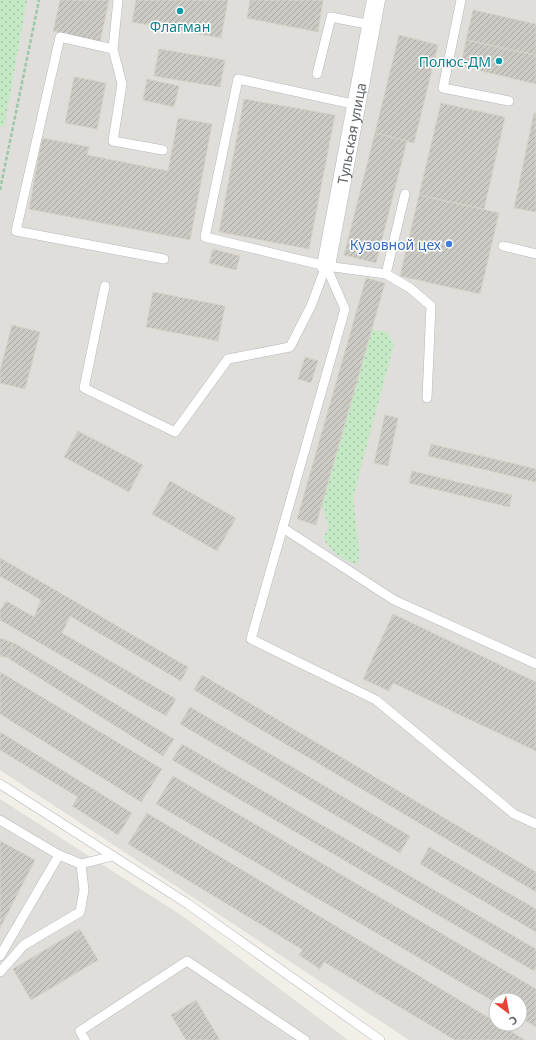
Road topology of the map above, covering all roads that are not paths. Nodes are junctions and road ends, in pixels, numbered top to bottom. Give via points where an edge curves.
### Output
1 (118, 0) edge
2 (376, 0) edge
3 (461, 0) edge
4 (371, 25) junction
5 (113, 49) junction
6 (317, 74) dead end
7 (509, 101) dead end
8 (356, 105) junction
9 (163, 150) dead end
10 (405, 194) dead end
11 (503, 246) dead end
12 (536, 254) edge
13 (164, 259) dead end
14 (326, 266) junction
15 (386, 274) junction
16 (105, 286) dead end
17 (427, 398) dead end
18 (283, 528) junction
19 (536, 664) edge
20 (0, 784) edge
21 (0, 820) edge
22 (536, 824) edge
23 (59, 855) junction
24 (113, 856) junction
25 (81, 864) junction
26 (0, 956) edge
27 (0, 972) edge
28 (85, 1040) edge
29 (305, 1040) edge
30 (380, 1040) edge

1 - 5 lane
2 - 4 street, Тульская улица
3 - 7 lane via 443,88
4 - 6 lane via 331,17
4 - 8 street, Тульская улица
5 - 9 lane via 122,84 113,141
5 - 13 lane via 60,37 16,231
8 - 14 street, Тульская улица
8 - 14 lane via 238,79 205,237
10 - 15 lane
11 - 12 lane
14 - 15 lane
14 - 16 lane via 311,306 290,347 228,359 175,432 84,388
14 - 18 lane via 345,309
15 - 17 lane via 410,288 431,306
18 - 19 lane via 394,600
18 - 22 lane via 251,639 376,700 514,814
20 - 24 lane
21 - 23 lane
23 - 25 lane
23 - 26 lane
24 - 25 lane
24 - 30 lane via 188,904
25 - 27 lane via 84,890 80,912 24,945
28 - 29 lane via 80,1031 187,961

